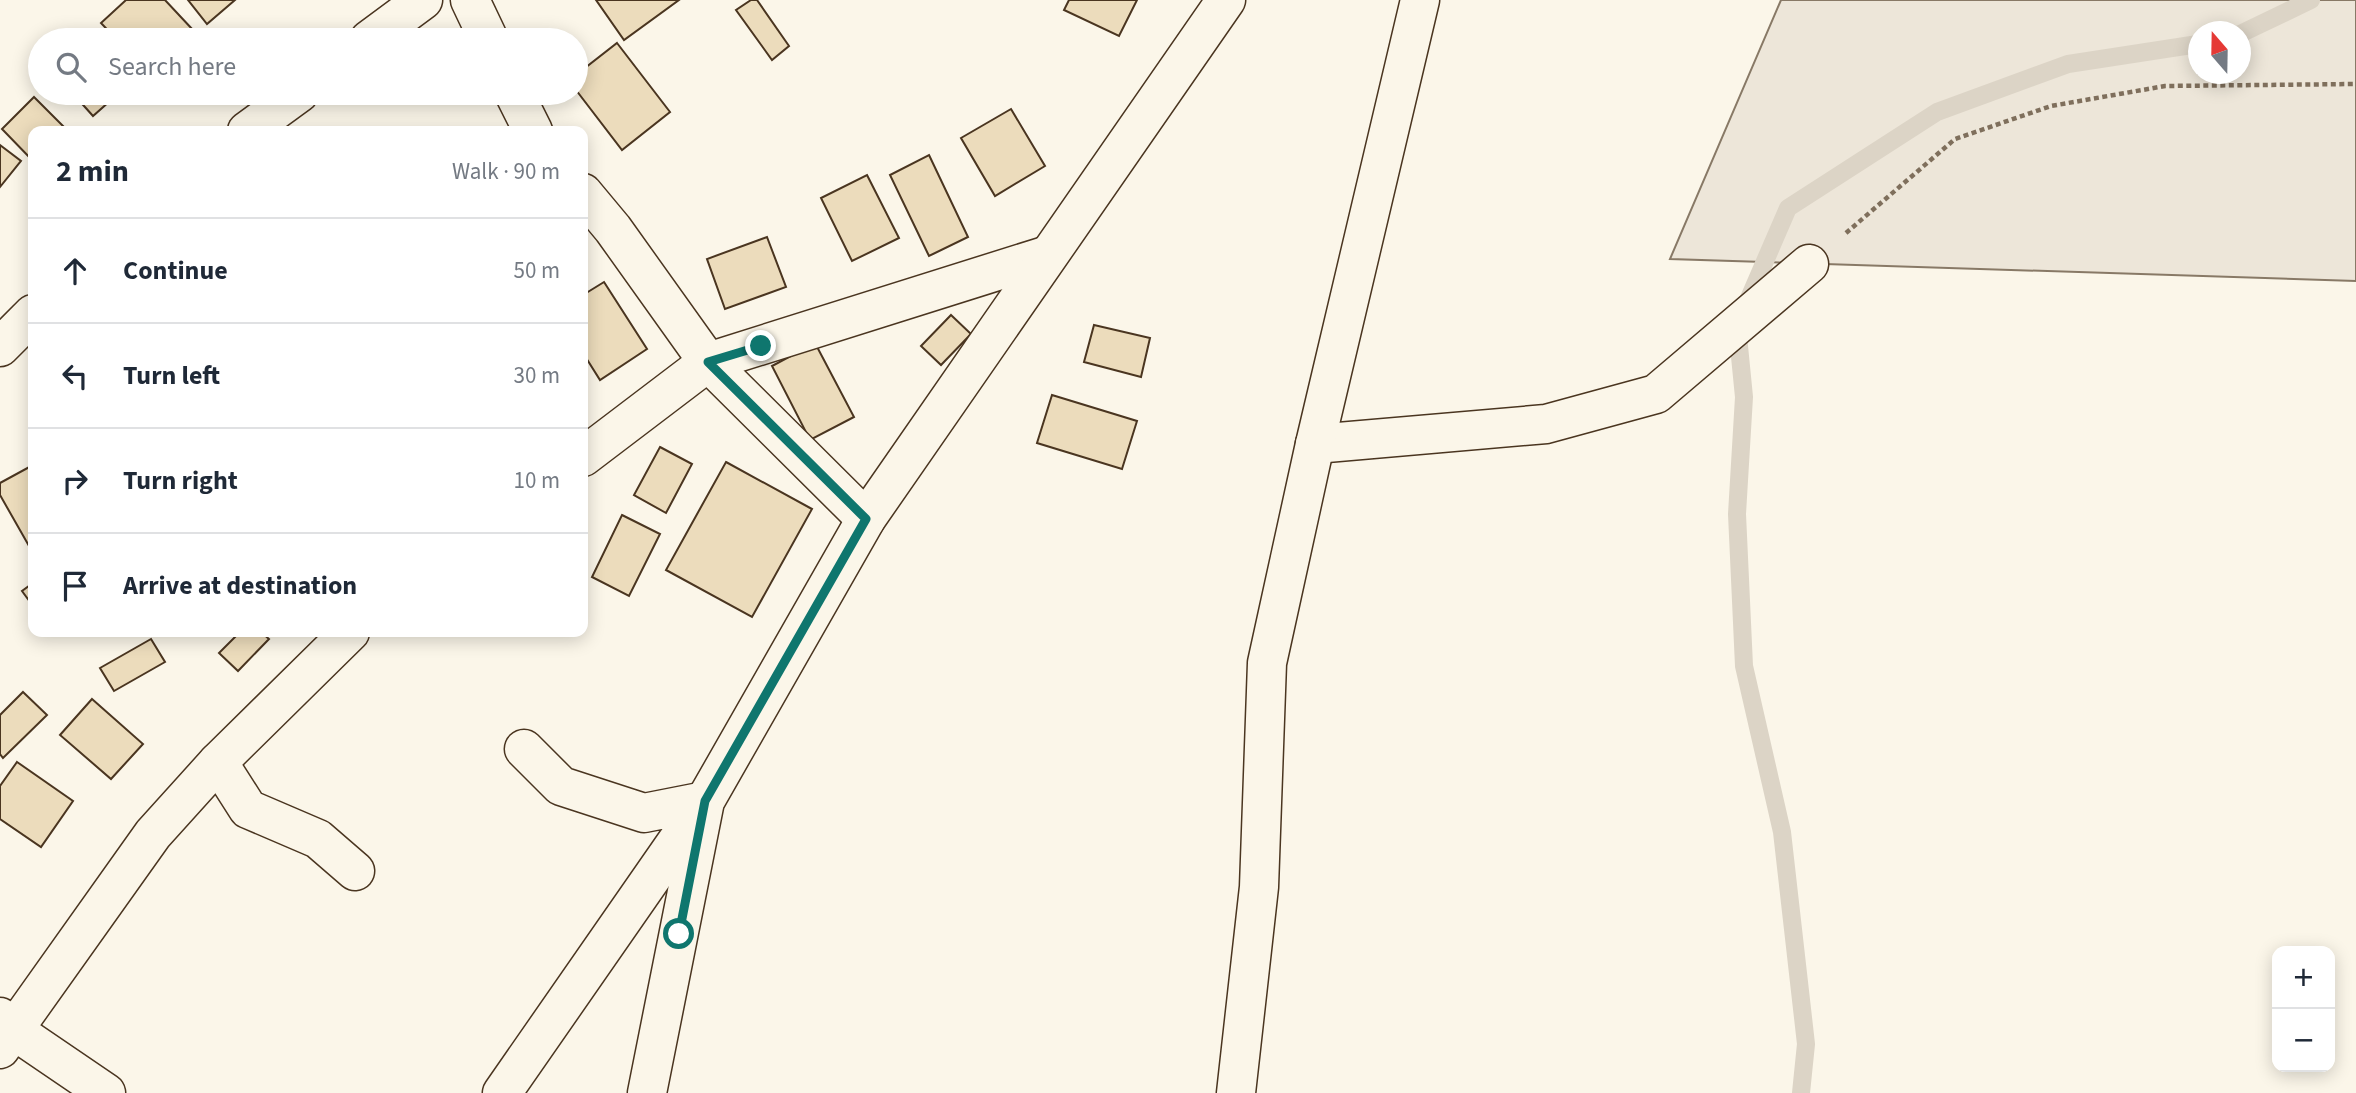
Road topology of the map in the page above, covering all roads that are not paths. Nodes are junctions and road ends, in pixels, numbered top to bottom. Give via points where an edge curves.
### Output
1 (424, 0) edge
2 (470, 0) edge
3 (1226, 0) edge
4 (1420, 0) edge
5 (386, 28) edge
6 (483, 28) edge
7 (283, 105) edge
8 (520, 105) edge
9 (254, 126) edge
10 (530, 126) edge
11 (588, 199) edge
12 (1048, 255) junction
13 (1809, 264) road end
14 (28, 319) edge
15 (0, 347) edge
16 (708, 362) junction
17 (1315, 444) junction
18 (588, 453) edge
19 (866, 519) junction
20 (344, 637) edge
21 (524, 750) dead end
22 (218, 762) junction
23 (705, 801) junction
24 (355, 871) dead end
25 (5, 1032) edge
26 (106, 1093) edge
27 (502, 1093) edge
28 (647, 1093) edge
29 (1236, 1093) edge

1 - 5 street
2 - 6 street
3 - 12 street
4 - 17 street
7 - 9 street
8 - 10 street
11 - 16 street
12 - 16 street
12 - 19 street
13 - 17 street via 1656,394 1546,424
14 - 15 street
16 - 18 street
16 - 19 street
17 - 29 street via 1267,663 1259,887
19 - 23 street
20 - 22 street
21 - 23 street via 561,786 644,813
22 - 24 street via 248,809 318,839
22 - 25 street via 153,834
23 - 27 street
23 - 28 street
25 - 26 street

